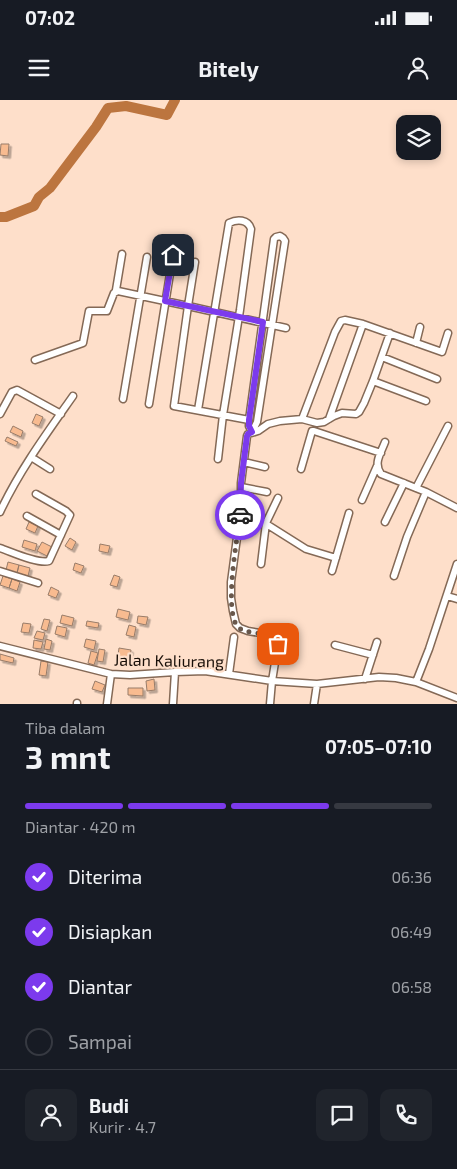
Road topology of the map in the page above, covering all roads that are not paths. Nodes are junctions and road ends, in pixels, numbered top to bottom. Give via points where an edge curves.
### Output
1 (122, 254) dead end
2 (173, 255) dead end
3 (147, 256) dead end
4 (195, 262) dead end
5 (118, 291) junction
6 (140, 296) junction
7 (165, 301) junction
8 (188, 306) junction
9 (214, 312) junction
10 (239, 316) junction
11 (263, 322) junction
12 (272, 324) junction
13 (363, 324) junction
14 (420, 326) dead end
15 (286, 328) dead end
16 (390, 333) junction
17 (448, 333) dead end
18 (416, 343) junction
19 (382, 357) junction
20 (35, 360) dead end
21 (437, 379) dead end
22 (373, 381) junction
23 (74, 396) dead end
24 (123, 399) dead end
25 (426, 401) dead end
26 (149, 404) dead end
27 (198, 410) junction
28 (0, 414) edge
29 (61, 414) junction
30 (223, 415) junction
31 (302, 419) junction
32 (249, 420) junction
33 (329, 420) junction
34 (448, 426) dead end
35 (252, 432) junction
36 (385, 442) dead end
37 (381, 452) junction
38 (32, 457) junction
39 (218, 459) dead end
40 (244, 462) junction
41 (377, 466) junction
42 (265, 467) dead end
43 (50, 468) dead end
44 (301, 469) dead end
45 (404, 483) junction
46 (241, 487) junction
47 (416, 488) junction
48 (267, 492) dead end
49 (426, 492) junction
50 (36, 494) dead end
51 (278, 498) dead end
52 (362, 500) dead end
53 (241, 508) junction
54 (457, 508) edge
55 (0, 512) edge
56 (349, 513) dead end
57 (27, 516) dead end
58 (385, 522) dead end
59 (266, 523) junction
60 (61, 535) junction
61 (0, 548) edge
62 (336, 558) junction
63 (261, 564) dead end
64 (457, 564) edge
65 (332, 570) dead end
66 (0, 571) edge
67 (394, 576) dead end
68 (38, 583) dead end
69 (447, 596) junction
70 (457, 599) edge
71 (234, 637) dead end
72 (377, 642) dead end
73 (335, 645) dead end
74 (0, 646) edge
75 (373, 655) junction
76 (175, 672) junction
77 (110, 674) junction
78 (229, 674) junction
79 (365, 679) junction
80 (272, 680) junction
81 (416, 682) junction
82 (317, 684) junction
83 (457, 698) edge
84 (107, 704) edge
85 (173, 704) edge
86 (270, 704) edge
87 (314, 704) edge

1 - 5 street
2 - 7 street
3 - 6 street
4 - 8 street
5 - 6 street
5 - 20 street via 114,293 107,311 89,311 83,343
6 - 7 street
6 - 24 street
7 - 8 street
7 - 26 street
8 - 9 street
8 - 27 street via 174,406
9 - 10 street
9 - 10 street via 229,223 241,220 252,229
9 - 27 street
10 - 11 street
10 - 30 street
11 - 12 street
11 - 12 street via 274,239 280,236 284,241
11 - 32 street
12 - 15 street
12 - 35 street
13 - 16 street
13 - 31 street via 340,322
13 - 33 street
14 - 18 street
16 - 18 street
16 - 19 street
17 - 18 street via 442,352
19 - 21 street
19 - 22 street
22 - 25 street
22 - 33 street via 359,412 342,413
23 - 29 street
27 - 30 street
28 - 29 street via 16,390
29 - 38 street
30 - 32 street
30 - 39 street
31 - 33 street via 317,423
31 - 35 street via 268,424
32 - 35 street
34 - 47 street
35 - 40 street via 247,436
36 - 37 street
37 - 41 street
37 - 44 street via 312,431
38 - 43 street
38 - 55 street
40 - 42 street
40 - 46 street
41 - 45 street via 384,476
41 - 52 street
45 - 47 street
45 - 58 street
46 - 48 street
46 - 53 street
47 - 49 street
49 - 54 street
49 - 67 street
50 - 60 street via 69,513
51 - 59 street
53 - 59 street
53 - 80 street via 231,582 233,611 236,624 242,630 277,638
56 - 62 street
57 - 60 street
59 - 62 street via 306,549
59 - 63 street
60 - 61 street via 47,562
62 - 65 street
64 - 69 street
66 - 68 street
69 - 70 street
69 - 81 street
71 - 78 street
72 - 75 street
73 - 75 street
74 - 77 street, Jalan Kaliurang
75 - 79 street
76 - 77 street, Jalan Kaliurang
76 - 78 street, Jalan Kaliurang
76 - 85 street
77 - 84 street
78 - 80 street, Jalan Kaliurang
79 - 81 street, Jalan Kaliurang via 396,678
79 - 82 street, Jalan Kaliurang
80 - 82 street, Jalan Kaliurang
80 - 86 street
81 - 83 street, Jalan Kaliurang
82 - 87 street

